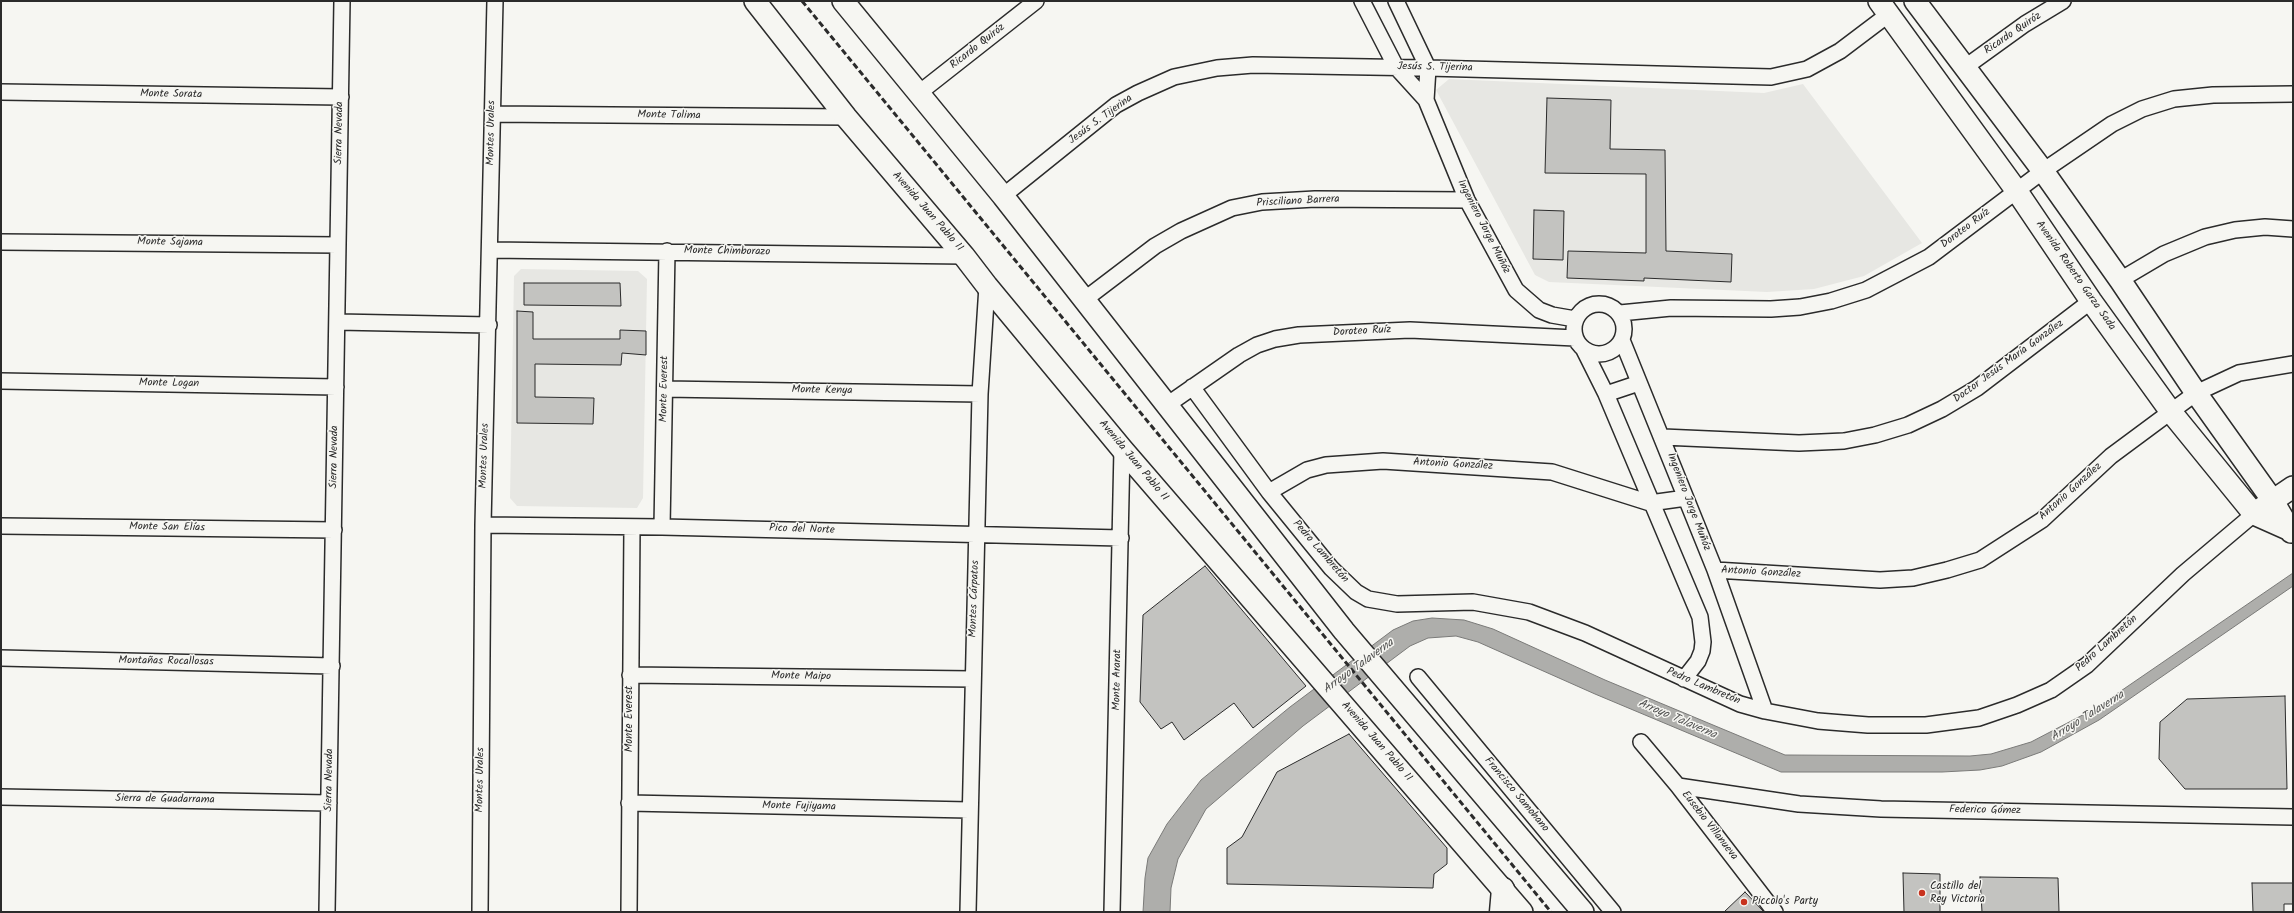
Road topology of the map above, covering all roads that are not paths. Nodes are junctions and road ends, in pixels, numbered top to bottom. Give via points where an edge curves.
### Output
1 (342, 1) edge
2 (495, 1) edge
3 (755, 1) edge
4 (843, 1) edge
5 (1036, 1) edge
6 (1362, 1) edge
7 (1396, 1) edge
8 (1915, 1) edge
9 (2063, 1) edge
10 (1884, 7) edge
11 (1396, 68) junction
12 (1428, 68) junction
13 (1964, 68) junction
14 (1, 92) edge
15 (919, 93) junction
16 (2293, 94) edge
17 (341, 97) junction
18 (1426, 100) junction
19 (492, 114) junction
20 (846, 117) junction
21 (2043, 171) junction
22 (2016, 190) junction
23 (1003, 196) junction
24 (1467, 200) junction
25 (2293, 229) edge
26 (1, 242) edge
27 (338, 245) junction
28 (490, 250) junction
29 (667, 251) junction
30 (964, 256) junction
31 (2120, 280) junction
32 (986, 286) junction
33 (1084, 300) junction
34 (2091, 301) junction
35 (1620, 313) junction
36 (1576, 319) junction
37 (338, 322) junction
38 (489, 325) junction
39 (1622, 340) junction
40 (1579, 343) junction
41 (2293, 364) edge
42 (1, 382) edge
43 (1639, 383) junction
44 (336, 387) junction
45 (1192, 387) junction
46 (665, 388) junction
47 (2196, 393) junction
48 (980, 394) junction
49 (1606, 394) junction
50 (1167, 405) junction
51 (2171, 412) junction
52 (1664, 437) junction
53 (1122, 449) junction
54 (2293, 487) edge
55 (1269, 492) junction
56 (1686, 498) junction
57 (2273, 501) junction
58 (1650, 503) junction
59 (2254, 514) junction
60 (484, 525) junction
61 (1, 526) edge
62 (632, 527) junction
63 (662, 527) junction
64 (334, 530) junction
65 (978, 535) junction
66 (2292, 536) edge
67 (1121, 538) junction
68 (1716, 570) junction
69 (1, 658) edge
70 (332, 666) junction
71 (630, 675) junction
72 (1418, 677) dead end
73 (972, 679) junction
74 (1684, 679) junction
75 (1765, 711) junction
76 (1641, 742) dead end
77 (1678, 786) junction
78 (1, 797) edge
79 (330, 803) junction
80 (629, 803) junction
81 (969, 810) junction
82 (2293, 817) edge
83 (1503, 889) junction
84 (327, 912) edge
85 (480, 912) edge
86 (629, 912) edge
87 (968, 912) edge
88 (1112, 912) edge
89 (1501, 912) edge
90 (1522, 912) edge
91 (1583, 912) edge
92 (1613, 912) edge
93 (1775, 912) edge

1 - 17 street, Sierra Nevada
2 - 19 street, Montes Urales
3 - 20 main road, Avenida Juan Pablo II
4 - 15 main road
5 - 15 street, Ricardo Quiróz
6 - 11 street, Ingeniero Jorge Muñóz
7 - 12 street, Ingeniero Jorge Muñóz
8 - 13 main road, Avenida Roberto Garza Sada
9 - 13 street, Ricardo Quiróz via 2025,24
10 - 12 street, Jesús S. Tijerina via 1840,51 1807,69 1771,77
10 - 22 main road, Avenida Roberto Garza Sada
11 - 12 street, Jesús S. Tijerina
11 - 18 street, Ingeniero Jorge Muñóz
11 - 23 street, Jesús S. Tijerina via 1253,66 1217,68 1174,78 1138,93 1116,106
12 - 18 street, Ingeniero Jorge Muñóz
13 - 21 main road, Avenida Roberto Garza Sada
14 - 17 street, Monte Sorata
15 - 23 main road
16 - 21 street, Doroteo Ruíz via 2213,95 2174,100 2142,109 2112,124
17 - 27 street, Sierra Nevada
18 - 24 street, Ingeniero Jorge Muñóz
19 - 20 street, Monte Tolima
19 - 28 street, Montes Urales
20 - 30 main road, Avenida Juan Pablo II
21 - 22 street, Doroteo Ruíz
21 - 31 main road, Avenida Roberto Garza Sada
22 - 34 main road, Avenida Roberto Garza Sada
22 - 35 street, Doroteo Ruíz via 1929,257 1866,290 1831,301 1785,308 1671,308
23 - 33 main road
24 - 33 street, Prisciliano Barrera via 1315,199 1262,202 1232,208 1155,246
24 - 36 street, Ingeniero Jorge Muñóz via 1516,290 1539,310
25 - 31 street via 2265,227 2205,237 2164,254
26 - 27 street, Monte Sajama
27 - 37 street, Sierra Nevada
28 - 29 street, Monte Chimborazo
28 - 38 street, Montes Urales
29 - 30 street, Monte Chimborazo
29 - 46 street, Monte Everest
30 - 32 main road, Avenida Juan Pablo II
31 - 47 main road, Avenida Roberto Garza Sada
32 - 48 street, Montes Cárpatos
32 - 53 main road, Avenida Juan Pablo II
33 - 50 main road
34 - 51 main road, Avenida Roberto Garza Sada
34 - 52 street, Doctor Jesús María González via 1977,388 1908,425 1875,435 1799,443
35 - 36 street via 1612,306 1601,303 1581,310
35 - 39 street via 1624,322
36 - 40 street via 1574,328
37 - 38 street
37 - 44 street, Sierra Nevada
38 - 60 street, Montes Urales
39 - 40 street via 1617,347 1600,354 1591,353
39 - 43 street, Ingeniero Jorge Muñóz
40 - 45 street, Doroteo Ruíz via 1410,330 1299,335 1257,345
40 - 49 street
41 - 47 street, Antonio González via 2239,373
42 - 44 street, Monte Logan
43 - 49 street
43 - 52 street, Ingeniero Jorge Muñóz
44 - 64 street, Sierra Nevada
45 - 50 street, Doroteo Ruíz
45 - 55 street, Pedro Lambretón
46 - 48 street, Monte Kenya
46 - 63 street, Monte Everest
47 - 51 street, Antonio González
47 - 57 main road, Avenida Roberto Garza Sada
48 - 65 street, Montes Cárpatos
49 - 58 street
50 - 91 main road via 1344,631
51 - 59 main road, Avenida Roberto Garza Sada
51 - 68 street, Antonio González via 2111,456 2042,520 1980,560 1913,578 1880,580
52 - 56 street, Ingeniero Jorge Muñóz
53 - 67 street, Monte Ararat
53 - 83 main road, Avenida Juan Pablo II
54 - 57 main road
55 - 58 street, Antonio González via 1307,470 1326,464 1383,461 1552,472
55 - 74 street, Pedro Lambretón via 1332,568 1356,592 1368,599 1398,604 1461,602 1511,608 1585,633
56 - 58 street, Antonio González
56 - 68 street, Ingeniero Jorge Muñóz
57 - 59 main road
57 - 66 main road, Avenida Roberto Garza Sada
58 - 74 street via 1700,617 1702,651 1698,661
59 - 66 main road, Avenida Roberto Garza Sada
59 - 75 street, Pedro Lambretón via 2183,574 2087,665 2051,690 2018,705 1979,718 1926,725 1868,725 1818,721
60 - 62 street, Pico del Norte
60 - 85 street, Montes Urales
61 - 64 street, Monte San Elías
62 - 63 street, Pico del Norte
62 - 71 street, Monte Everest
63 - 65 street, Pico del Norte
64 - 70 street, Sierra Nevada
65 - 67 street, Pico del Norte
65 - 73 street, Montes Cárpatos
67 - 88 street, Monte Ararat
68 - 75 street, Ingeniero Jorge Muñóz
69 - 70 street, Montañas Rocallosas
70 - 79 street, Sierra Nevada
71 - 73 street, Monte Maipo
71 - 80 street, Monte Everest
72 - 92 street, Francisco Samohano
73 - 81 street, Montes Cárpatos
74 - 75 street, Pedro Lambretón via 1740,704
76 - 77 street, Eusebio Villanueva
77 - 82 street, Federico Gómez via 1799,804 1881,809
77 - 93 street, Eusebio Villanueva
78 - 79 street, Sierra de Guadarrama
79 - 84 street, Sierra Nevada
80 - 81 street, Monte Fujiyama
80 - 86 street, Monte Everest
81 - 87 street, Montes Cárpatos
83 - 89 main road
83 - 90 main road, Avenida Juan Pablo II

